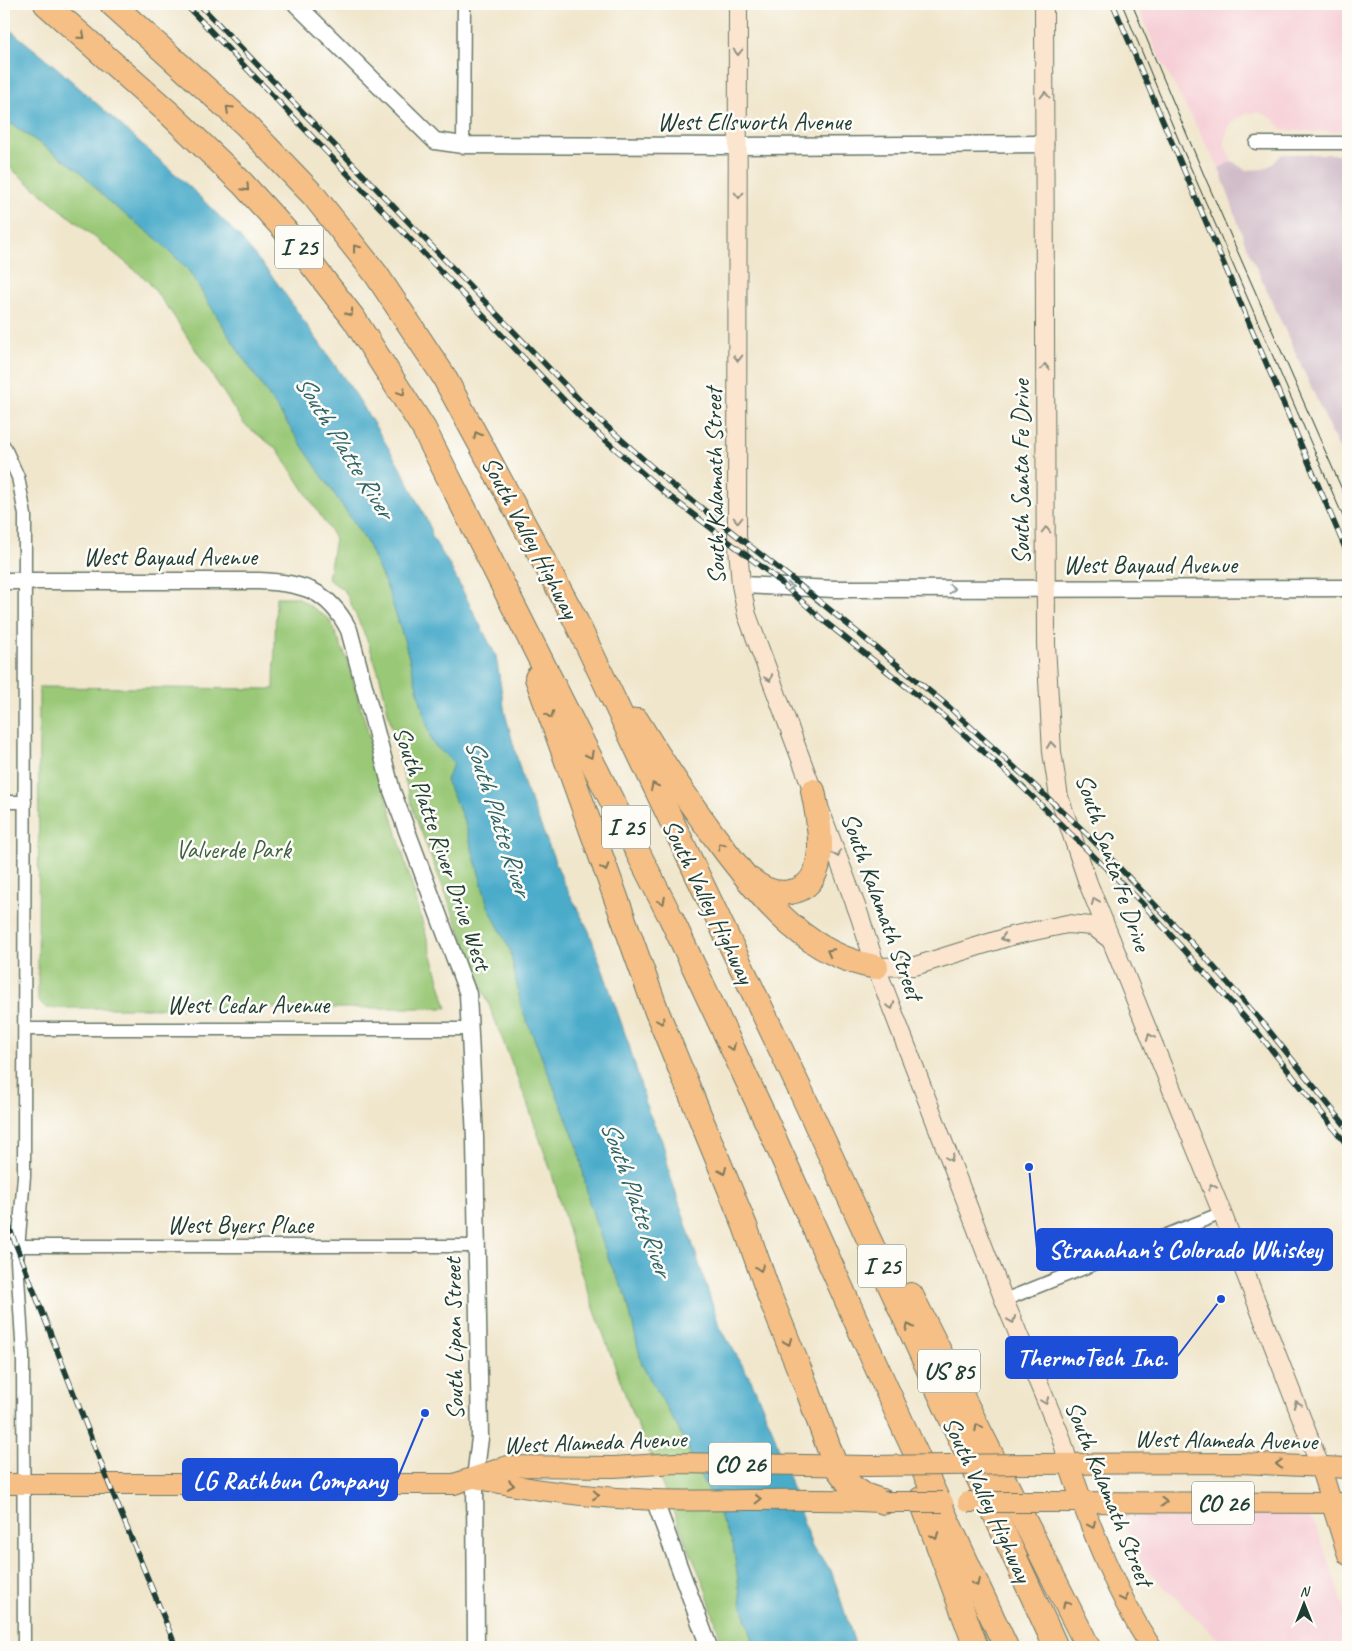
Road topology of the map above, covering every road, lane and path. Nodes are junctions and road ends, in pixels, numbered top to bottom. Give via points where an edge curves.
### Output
1 (46, 4) edge
2 (112, 4) edge
3 (296, 4) edge
4 (464, 4) edge
5 (738, 4) edge
6 (1044, 4) edge
7 (1348, 143) edge
8 (1045, 144) junction
9 (1256, 144) dead end
10 (463, 145) junction
11 (739, 146) junction
12 (4, 446) edge
13 (480, 540) junction
14 (4, 581) edge
15 (25, 581) junction
16 (741, 586) junction
17 (1348, 588) edge
18 (1046, 589) junction
19 (330, 603) joint
20 (574, 618) junction
21 (813, 792) junction
22 (4, 802) edge
23 (25, 802) junction
24 (744, 875) junction
25 (1111, 941) junction
26 (876, 967) junction
27 (25, 1029) junction
28 (470, 1029) junction
29 (804, 1098) junction
30 (765, 1118) junction
31 (1222, 1213) junction
32 (4, 1246) edge
33 (17, 1246) junction
34 (476, 1246) junction
35 (1004, 1300) junction
36 (1069, 1464) junction
37 (835, 1465) junction
38 (1320, 1466) junction
39 (1348, 1468) edge
40 (475, 1478) junction
41 (14, 1484) edge
42 (654, 1500) junction
43 (884, 1502) junction
44 (1082, 1502) junction
45 (1340, 1503) edge
46 (1348, 1556) edge
47 (24, 1647) edge
48 (476, 1647) edge
49 (708, 1647) edge
50 (976, 1647) edge
51 (1006, 1647) edge
52 (1056, 1647) edge
53 (1088, 1647) edge
54 (1151, 1647) edge

1 -> 13 highway, South Valley Highway / I 25 via 212,153 298,246 354,319 424,429
20 -> 2 highway, South Valley Highway / I 25 via 443,375 376,274 334,221 264,143
3 - 10 street, West Ellsworth Avenue via 434,141
4 - 10 street
5 -> 11 main road, South Kalamath Street
8 -> 6 main road, South Santa Fe Drive
7 - 9 street
8 - 11 street, West Ellsworth Avenue
18 -> 8 main road, South Santa Fe Drive
10 - 11 street, West Ellsworth Avenue
11 -> 16 main road, South Kalamath Street via 737,535
12 - 15 street via 18,477 24,502
13 -> 30 highway, South Valley Highway / I 25 via 671,918
13 -> 37 highway via 532,665 660,1021 745,1226
14 - 15 street, West Bayaud Avenue
15 - 19 street, West Bayaud Avenue via 283,582 306,587
15 - 23 street
16 -> 18 street, West Bayaud Avenue
16 -> 21 main road, South Kalamath Street via 756,646
17 - 18 street, West Bayaud Avenue
25 -> 18 main road, South Santa Fe Drive via 1078,854 1055,776 1048,704
19 - 28 street, South Platte River Drive West via 349,630 392,791 468,994
24 -> 20 highway via 684,797
29 -> 20 highway, South Valley Highway / I 25
21 - 24 highway via 819,826 819,851 817,870 807,886 794,892 777,892
21 -> 26 main road, South Kalamath Street
22 - 23 street
23 - 27 street
26 -> 24 highway via 839,957 809,940 774,910
25 -> 26 main road via 1093,926 1067,924 1011,936 915,966
31 -> 25 main road, South Santa Fe Drive
26 -> 35 main road, South Kalamath Street
27 - 28 street, West Cedar Avenue
27 - 33 street via 23,1202
28 - 34 street, South Lipan Street
52 -> 29 highway, South Valley Highway / I 25
53 -> 29 highway, US 85 via 871,1217
30 -> 50 highway via 916,1486
30 -> 51 highway, South Valley Highway / I 25
31 - 35 street
38 -> 31 main road, South Santa Fe Drive
32 - 33 street, West Byers Place
33 - 34 street, West Byers Place
33 - 41 street via 22,1356
34 - 40 street, South Lipan Street via 480,1438
35 -> 36 main road, South Kalamath Street via 1061,1437
36 - 37 main road, West Alameda Avenue / CO 26, bridge
38 -> 36 main road, West Alameda Avenue / CO 26
36 - 44 main road, South Kalamath Street
37 - 40 main road, West Alameda Avenue / CO 26 via 508,1466
37 - 43 highway via 851,1486
38 - 39 main road, West Alameda Avenue
38 - 45 main road, South Santa Fe Drive
40 - 41 main road, West Alameda Avenue / CO 26 via 454,1484
40 -> 42 main road, West Alameda Avenue / CO 26 via 548,1490
40 - 48 street, South Lipan Street
41 - 47 street
42 -> 43 main road, West Alameda Avenue / CO 26 via 820,1498
42 - 49 street
43 - 44 main road, West Alameda Avenue / CO 26, bridge
44 -> 45 main road, West Alameda Avenue / CO 26
44 -> 54 main road, South Kalamath Street via 1127,1606
45 - 46 main road, South Santa Fe Drive

